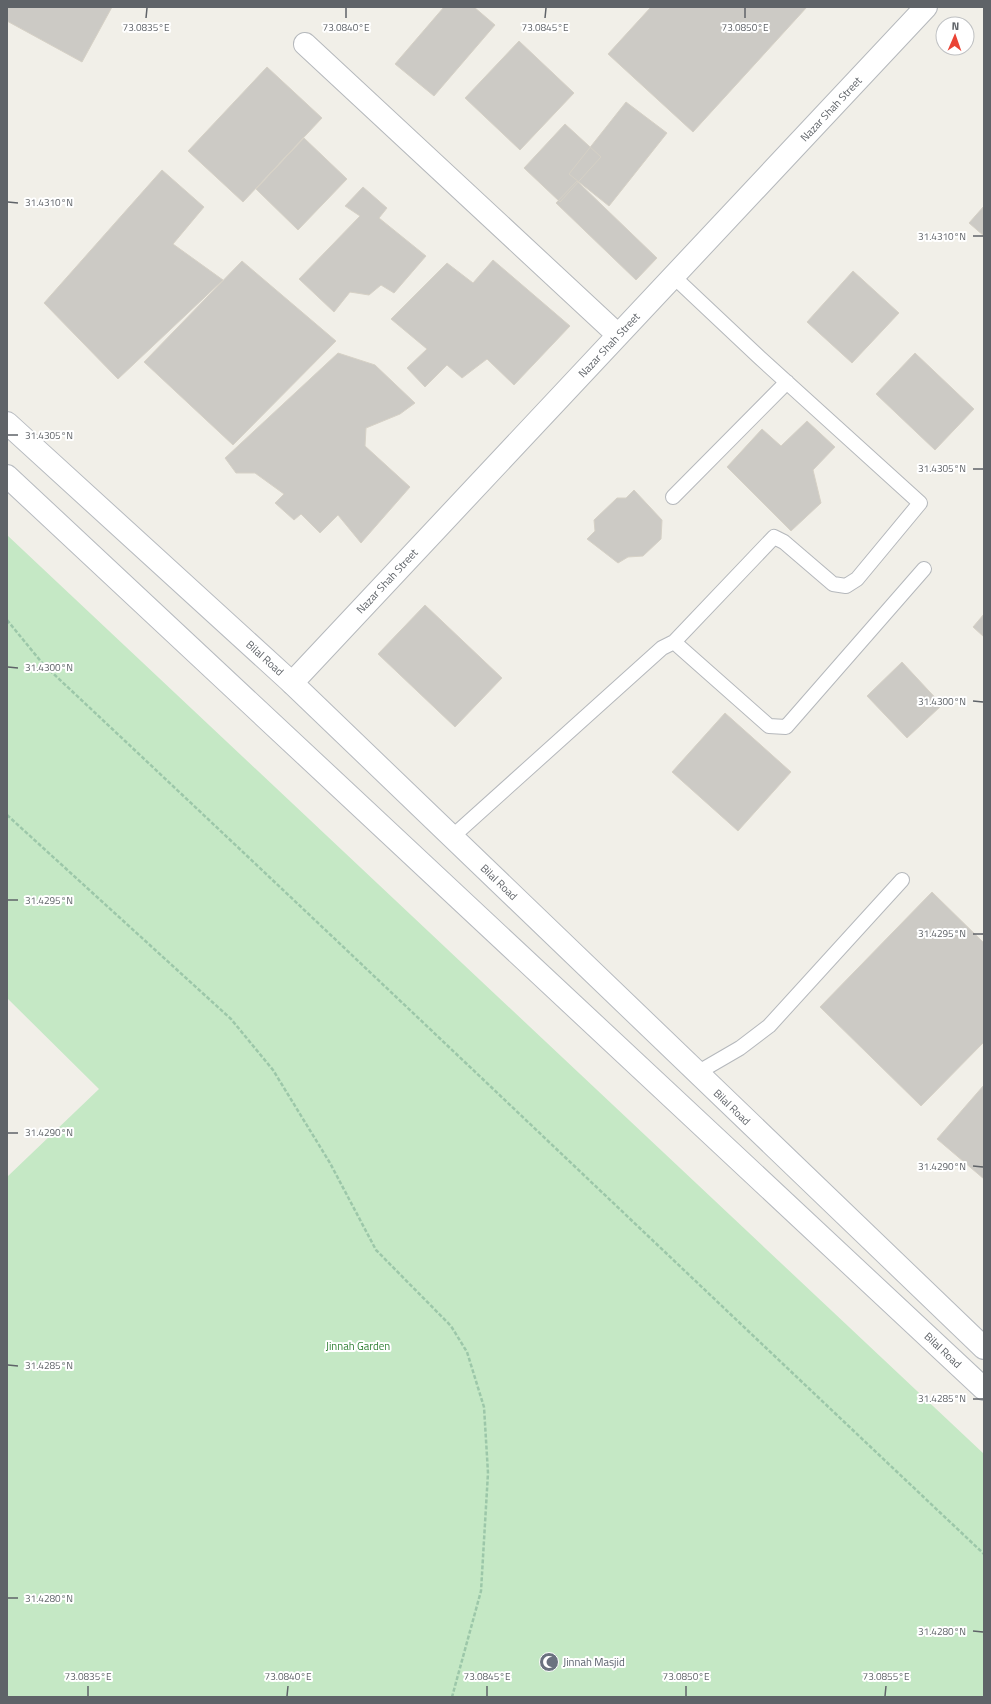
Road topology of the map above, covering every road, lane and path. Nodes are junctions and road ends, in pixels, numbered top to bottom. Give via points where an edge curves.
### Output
1 (926, 7) edge
2 (305, 44) dead end
3 (673, 276) junction
4 (618, 335) junction
5 (787, 382) junction
6 (7, 423) edge
7 (7, 476) edge
8 (673, 497) dead end
9 (924, 569) dead end
10 (7, 620) edge
11 (674, 642) junction
12 (292, 683) junction
13 (7, 815) edge
14 (452, 837) junction
15 (902, 880) dead end
16 (697, 1073) junction
17 (984, 1348) edge
18 (984, 1389) edge
19 (984, 1554) edge
20 (452, 1697) edge

1 - 3 main road, Nazar Shah Street
2 - 4 main road
3 - 4 main road, Nazar Shah Street
3 - 5 lane
4 - 12 main road, Nazar Shah Street
5 - 8 lane
5 - 11 lane via 920,503 857,579 846,586 833,584 784,542 774,537
6 - 12 main road, Bilal Road
7 - 18 main road, Bilal Road
9 - 11 lane via 786,727 769,726
10 - 19 path via 43,664
11 - 14 lane via 662,648
12 - 14 main road, Bilal Road
13 - 20 path via 231,1020 273,1070 330,1163 376,1250 451,1326 468,1352 484,1407 488,1473 481,1591
14 - 16 main road, Bilal Road
15 - 16 lane via 769,1026 740,1048
16 - 17 main road, Bilal Road

